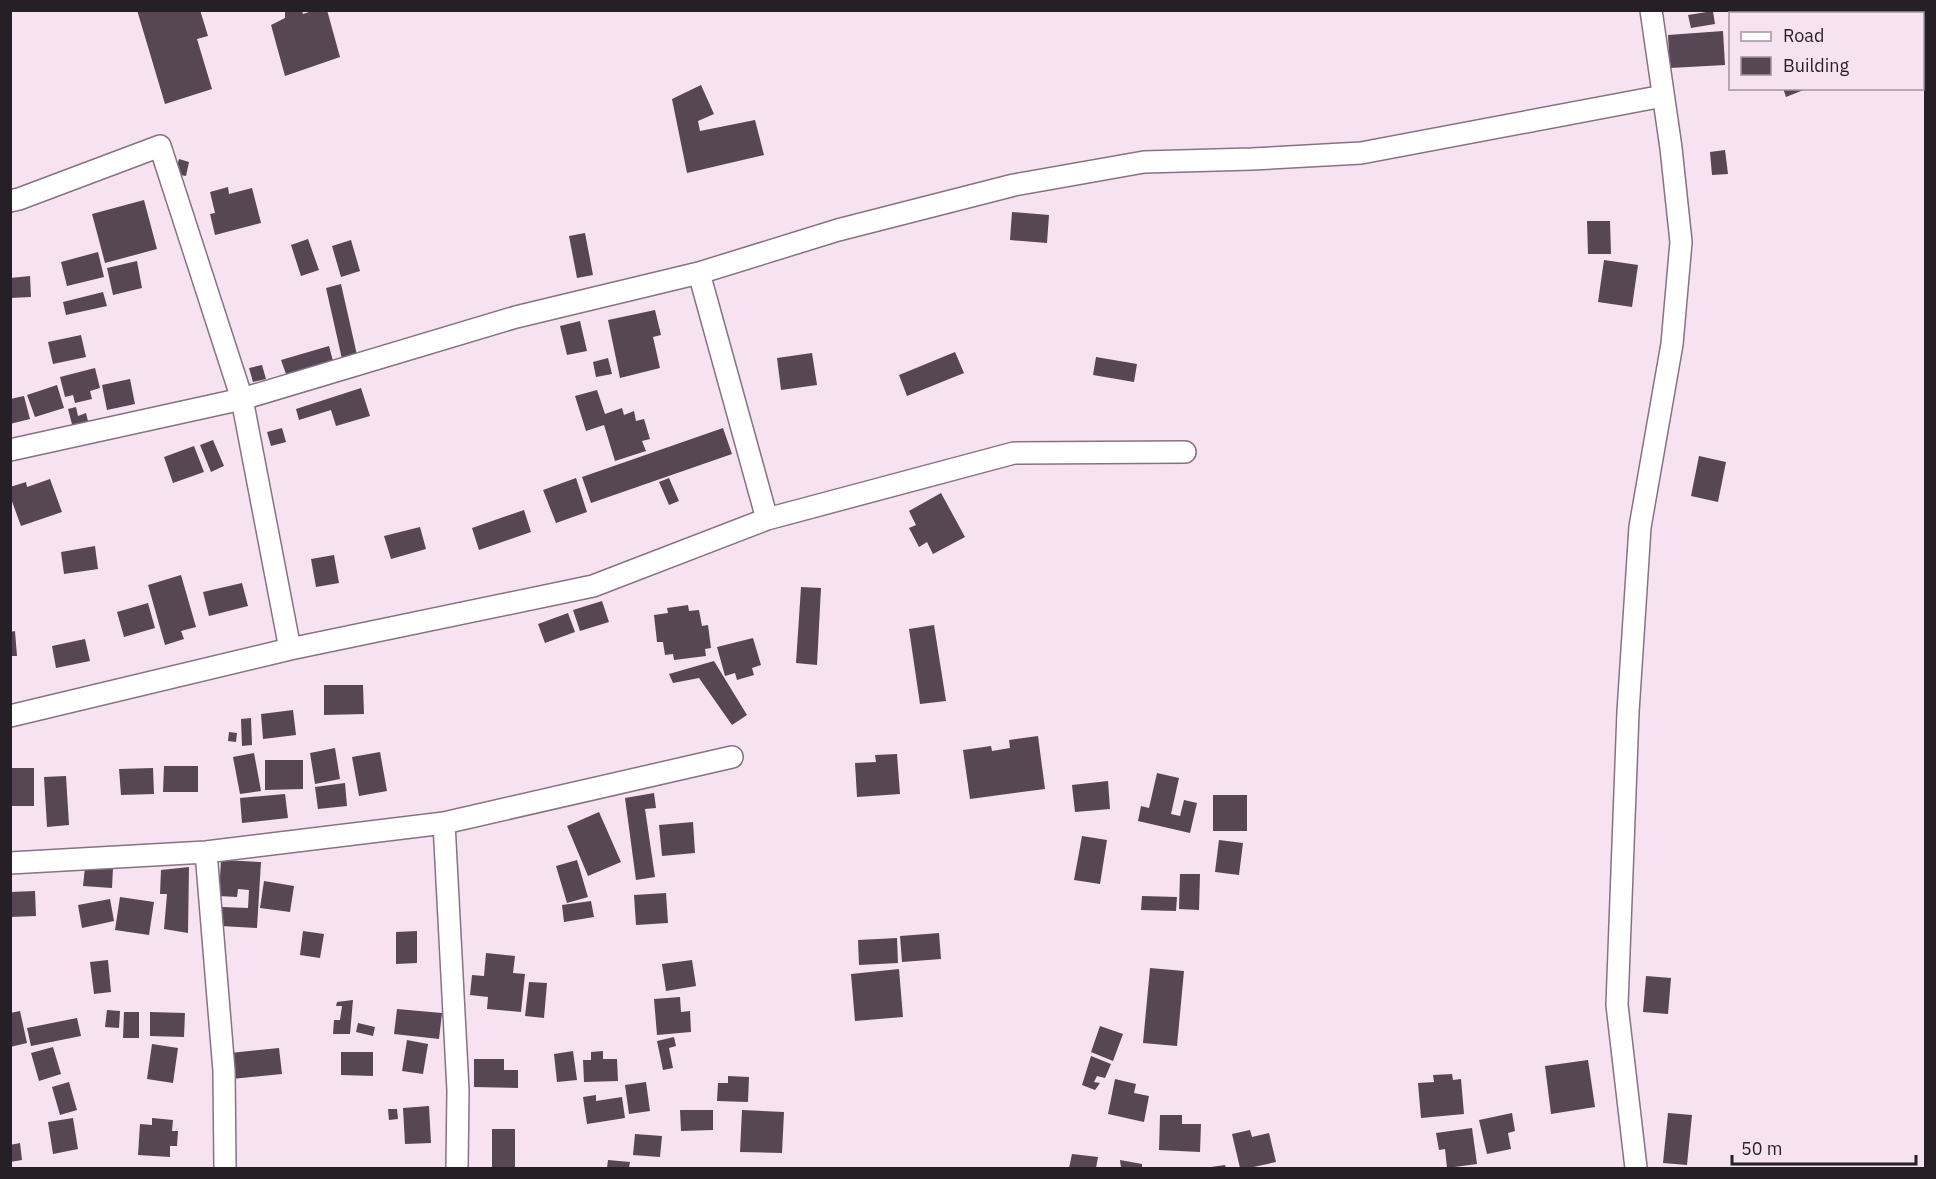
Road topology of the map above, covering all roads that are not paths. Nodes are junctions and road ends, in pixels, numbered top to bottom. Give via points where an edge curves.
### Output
1 (1651, 10) edge
2 (1663, 96) junction
3 (10, 201) edge
4 (699, 273) junction
5 (242, 399) junction
6 (10, 450) edge
7 (1185, 452) dead end
8 (767, 519) junction
9 (290, 649) junction
10 (10, 716) edge
11 (732, 757) dead end
12 (444, 823) junction
13 (206, 852) junction
14 (10, 863) edge
15 (225, 1168) edge
16 (457, 1168) edge
17 (1636, 1168) edge

1 - 2 street
2 - 4 street via 1361,153 1144,162 1014,185 838,230
2 - 17 street via 1680,242 1672,344 1640,526 1628,712 1617,1005
3 - 5 street via 160,146
4 - 5 street via 516,317
4 - 8 street
5 - 6 street
5 - 9 street
7 - 8 street via 1014,453
8 - 9 street via 593,586
9 - 10 street
11 - 12 street
12 - 13 street
12 - 16 street via 458,1090
13 - 14 street
13 - 15 street via 224,1071

